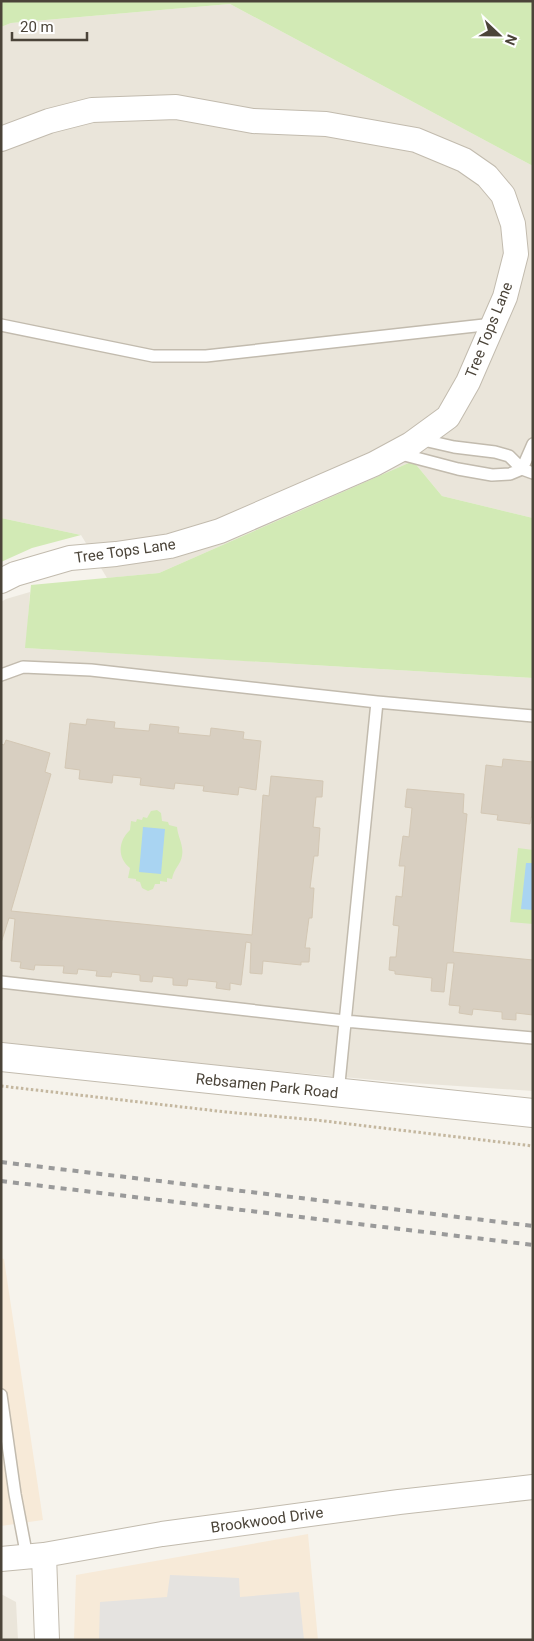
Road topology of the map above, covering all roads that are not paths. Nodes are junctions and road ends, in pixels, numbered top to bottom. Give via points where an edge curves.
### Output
1 (1, 139) edge
2 (493, 324) junction
3 (1, 326) edge
4 (418, 439) junction
5 (533, 444) edge
6 (396, 452) junction
7 (527, 471) edge
8 (1, 581) edge
9 (1, 674) edge
10 (377, 702) junction
11 (533, 716) edge
12 (1, 982) edge
13 (345, 1020) junction
14 (533, 1038) edge
15 (1, 1057) edge
16 (338, 1093) junction
17 (533, 1113) edge
18 (1, 1395) edge
19 (533, 1487) edge
20 (35, 1556) junction
21 (1, 1559) edge
22 (47, 1640) edge

1 - 2 street, Tree Tops Lane via 49,121 92,110 176,107 253,121 326,124 416,140 464,160 487,176 503,195 514,224 516,254 505,297
2 - 3 lane via 206,356 153,356
2 - 4 street, Tree Tops Lane via 468,382 448,417
4 - 6 street, Tree Tops Lane
4 - 7 lane via 510,456
5 - 7 lane
6 - 7 lane via 492,475
6 - 8 street, Tree Tops Lane via 220,531 170,546 70,558
9 - 10 lane via 23,666 59,668
10 - 11 lane
10 - 13 lane
12 - 13 lane
13 - 14 lane
13 - 16 lane
15 - 16 street, Rebsamen Park Road
16 - 17 street, Rebsamen Park Road
18 - 20 lane via 14,1494
19 - 20 street, Brookwood Drive via 162,1534
20 - 21 street, Brookwood Drive
20 - 22 street

